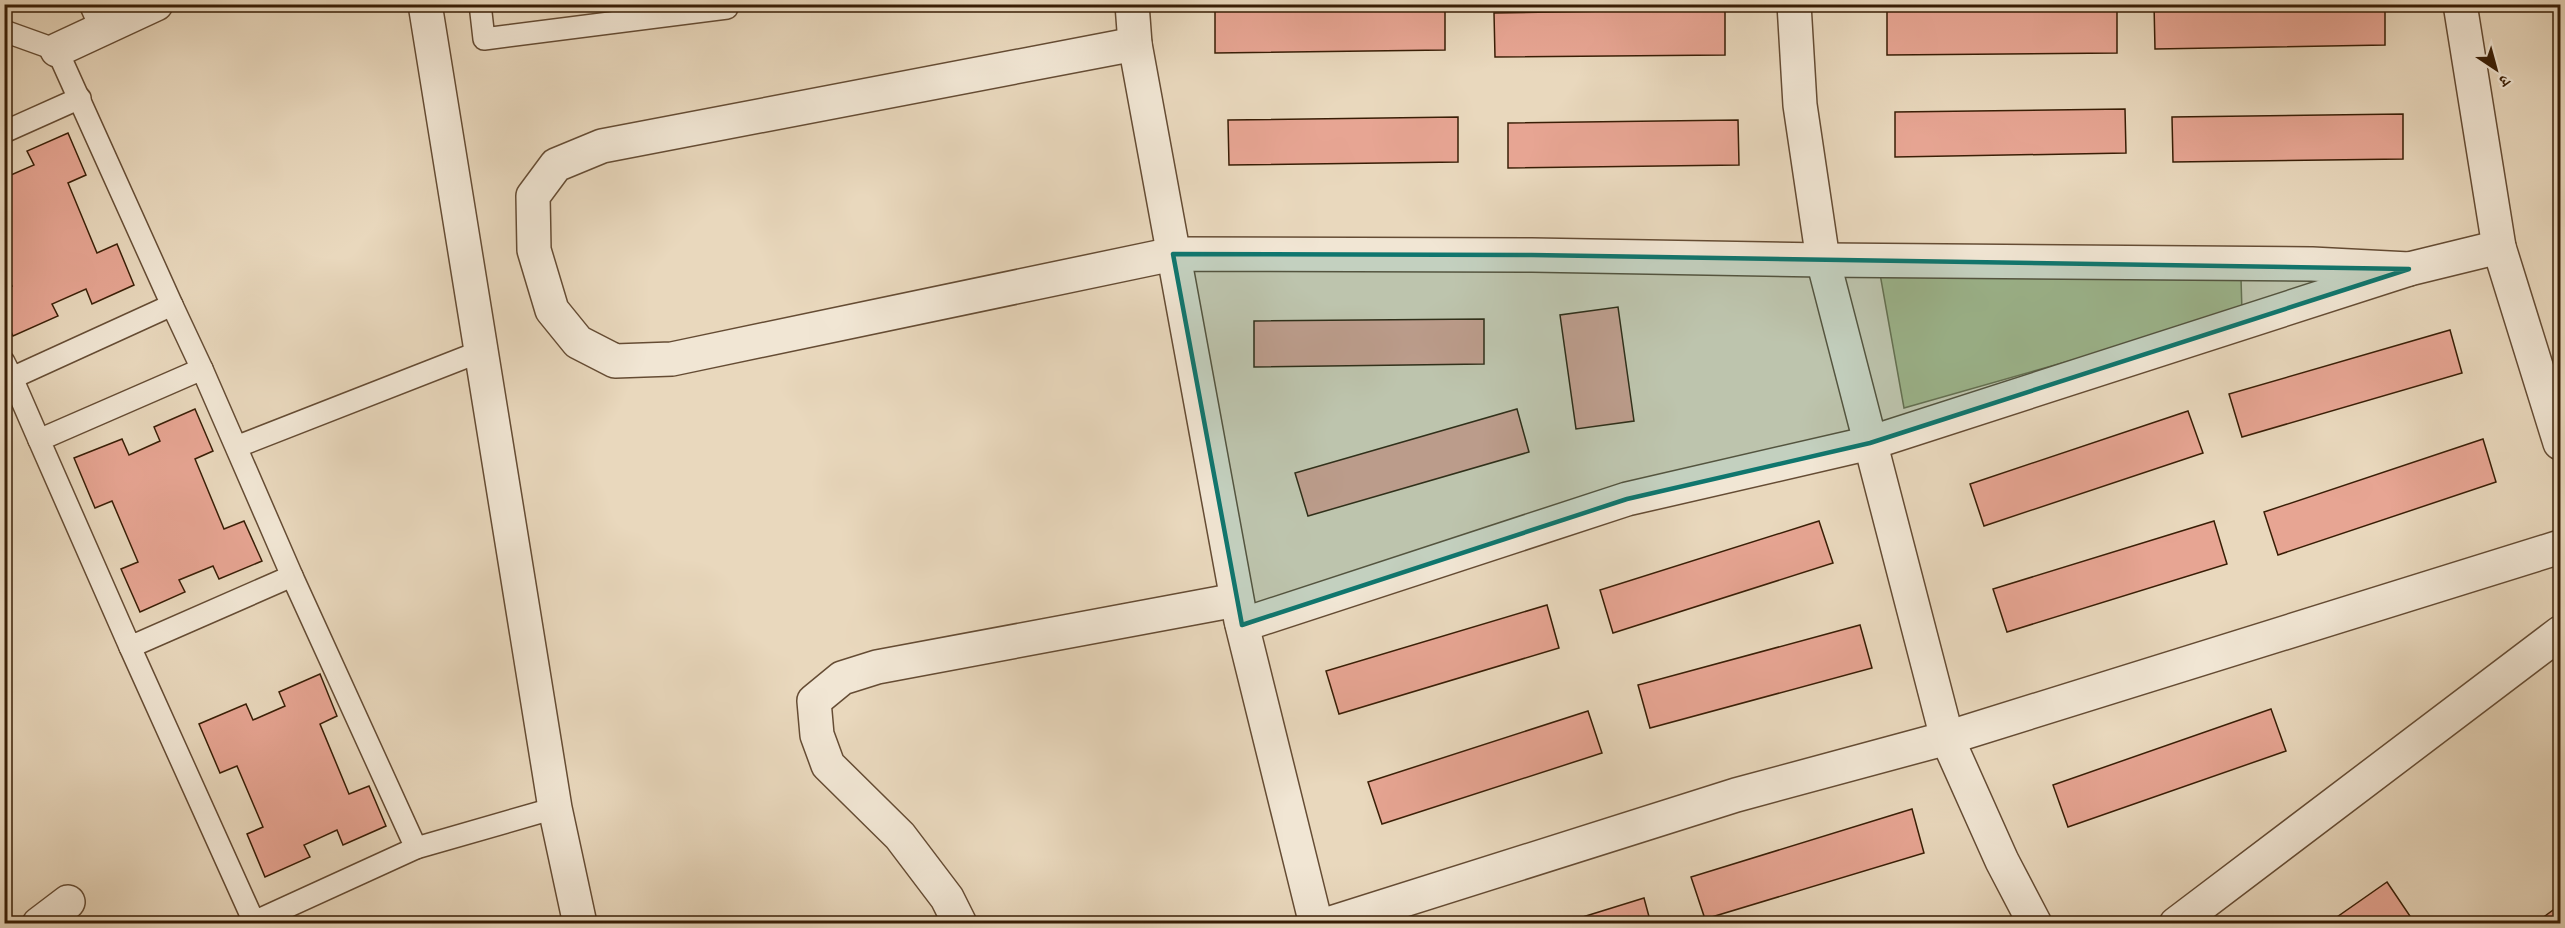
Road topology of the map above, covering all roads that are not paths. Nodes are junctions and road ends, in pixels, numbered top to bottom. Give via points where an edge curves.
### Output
1 (156, 4) edge
2 (425, 4) edge
3 (480, 4) edge
4 (726, 4) edge
5 (1132, 4) edge
6 (1794, 4) edge
7 (2460, 4) edge
8 (96, 17) edge
9 (4, 31) edge
10 (1135, 44) junction
11 (57, 50) junction
12 (80, 98) junction
13 (4, 132) edge
14 (2499, 247) junction
15 (1173, 254) junction
16 (1823, 260) junction
17 (2409, 269) junction
18 (172, 305) junction
19 (479, 352) junction
20 (202, 369) junction
21 (8, 370) edge
22 (39, 441) junction
23 (1870, 442) junction
24 (2560, 443) edge
25 (236, 447) junction
26 (2560, 547) edge
27 (292, 576) junction
28 (1239, 613) junction
29 (2560, 633) edge
30 (130, 647) junction
31 (1947, 738) junction
32 (555, 808) junction
33 (416, 848) junction
34 (68, 902) dead end
35 (39, 924) edge
36 (580, 924) edge
37 (960, 924) edge
38 (1316, 924) edge
39 (1328, 924) edge
40 (2035, 924) edge
41 (2176, 924) edge

1 - 8 street
2 - 19 street
3 - 4 lane via 484,39 727,8
5 - 10 street
6 - 16 street via 1800,105
7 - 14 street
8 - 11 street
9 - 11 lane
10 - 15 street
10 - 15 street via 602,146 556,165 533,196 534,250 552,310 578,342 615,361 672,359
11 - 12 lane
12 - 13 lane
12 - 18 lane
14 - 17 street
14 - 24 street
15 - 16 street
15 - 28 street
16 - 17 street via 2312,264
16 - 23 street
17 - 23 street
18 - 20 lane
18 - 21 lane
19 - 25 lane
19 - 32 street
20 - 22 lane
20 - 25 lane
21 - 22 lane
22 - 30 lane
23 - 28 street via 1627,499
23 - 31 street
25 - 27 lane
26 - 31 street
27 - 30 lane
27 - 33 lane
28 - 37 street via 877,667 842,678 814,701 817,735 828,765 900,836 947,898
28 - 38 street
29 - 41 street
30 - 33 lane via 254,922
31 - 39 street via 1736,795
31 - 40 street
32 - 33 lane
32 - 36 street
34 - 35 street

